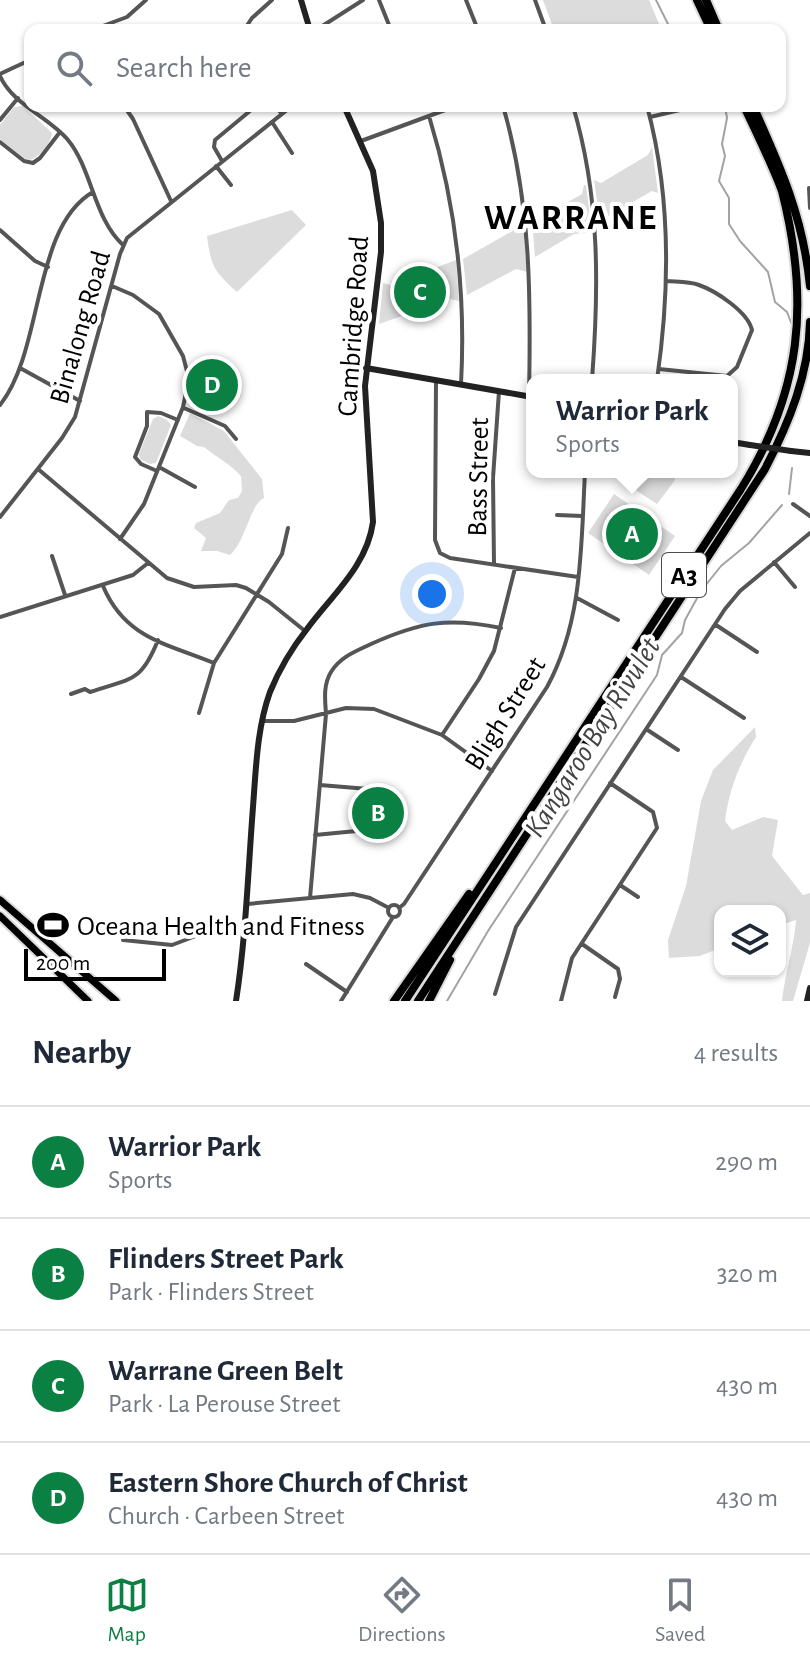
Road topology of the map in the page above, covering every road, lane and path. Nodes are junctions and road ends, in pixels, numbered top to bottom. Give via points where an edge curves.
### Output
1 (146, 0) edge
2 (272, 0) edge
3 (301, 0) edge
4 (363, 0) edge
5 (379, 0) edge
6 (466, 0) edge
7 (535, 0) edge
8 (697, 0) edge
9 (706, 0) edge
10 (108, 24) edge
11 (248, 24) edge
12 (311, 24) edge
13 (323, 24) edge
14 (389, 24) edge
15 (476, 24) edge
16 (544, 24) edge
17 (708, 24) edge
18 (716, 24) edge
19 (24, 63) edge
20 (0, 75) edge
21 (18, 98) junction
22 (24, 103) edge
23 (35, 112) edge
24 (128, 112) edge
25 (249, 112) edge
26 (284, 112) edge
27 (347, 112) edge
28 (440, 112) edge
29 (504, 112) edge
30 (574, 112) edge
31 (649, 112) edge
32 (671, 112) edge
33 (747, 112) edge
34 (756, 112) edge
35 (282, 114) joint
36 (429, 116) junction
37 (650, 117) junction
38 (0, 120) edge
39 (272, 122) junction
40 (60, 132) junction
41 (361, 141) junction
42 (0, 142) edge
43 (292, 153) dead end
44 (222, 161) junction
45 (216, 166) junction
46 (231, 185) dead end
47 (809, 188) edge
48 (93, 192) junction
49 (171, 201) junction
50 (810, 208) edge
51 (0, 230) edge
52 (123, 245) junction
53 (48, 267) junction
54 (666, 281) junction
55 (112, 286) junction
56 (810, 286) edge
57 (810, 322) edge
58 (20, 368) junction
59 (366, 368) junction
60 (659, 369) junction
61 (530, 374) edge
62 (592, 374) edge
63 (658, 374) edge
64 (695, 374) edge
65 (731, 374) edge
66 (436, 380) junction
67 (461, 384) junction
68 (499, 391) junction
69 (526, 396) edge
70 (80, 401) junction
71 (0, 405) edge
72 (183, 407) junction
73 (178, 420) junction
74 (235, 435) dead end
75 (738, 443) edge
76 (810, 453) edge
77 (38, 469) junction
78 (158, 469) junction
79 (585, 478) edge
80 (195, 487) dead end
81 (793, 504) dead end
82 (557, 515) dead end
83 (582, 516) junction
84 (810, 516) edge
85 (0, 517) edge
86 (288, 528) dead end
87 (810, 533) edge
88 (120, 539) junction
89 (52, 556) dead end
90 (774, 562) junction
91 (148, 563) junction
92 (494, 564) junction
93 (515, 568) junction
94 (578, 577) junction
95 (102, 585) junction
96 (795, 587) dead end
97 (257, 594) junction
98 (65, 596) junction
99 (577, 598) junction
100 (0, 617) edge
101 (618, 620) dead end
102 (715, 624) junction
103 (501, 628) junction
104 (305, 631) junction
105 (158, 640) junction
106 (757, 652) dead end
107 (214, 663) junction
108 (681, 677) junction
109 (71, 694) dead end
110 (199, 713) dead end
111 (326, 714) junction
112 (744, 718) dead end
113 (263, 721) junction
114 (646, 729) junction
115 (442, 735) junction
116 (678, 750) dead end
117 (492, 771) junction
118 (610, 783) junction
119 (320, 785) junction
120 (546, 787) junction
121 (404, 790) dead end
122 (398, 794) junction
123 (315, 835) junction
124 (620, 885) junction
125 (638, 897) dead end
126 (310, 898) junction
127 (483, 899) junction
128 (0, 900) edge
129 (246, 904) junction
130 (389, 908) junction
131 (399, 908) junction
132 (0, 909) edge
133 (0, 916) edge
134 (393, 917) junction
135 (244, 932) junction
136 (123, 940) dead end
137 (582, 943) junction
138 (34, 947) junction
139 (306, 964) dead end
140 (810, 988) edge
141 (347, 992) junction
142 (495, 994) dead end
143 (615, 997) dead end
144 (88, 1001) edge
145 (116, 1001) edge
146 (236, 1001) edge
147 (341, 1001) edge
148 (394, 1001) edge
149 (405, 1001) edge
150 (418, 1001) edge
151 (429, 1001) edge
152 (561, 1001) edge
153 (807, 1001) edge

1 - 10 street via 127,17
2 - 11 street
3 - 12 main road
4 - 13 street
5 - 14 street
6 - 15 street
7 - 16 street
8 - 17 highway
9 - 18 highway
19 - 20 street
20 - 21 street
21 - 22 street
21 - 38 street
23 - 40 street
24 - 49 street
25 - 44 street via 215,140
26 - 35 street, Binalong Road
27 - 41 main road, Cambridge Road
28 - 36 street
29 - 61 street, Bass Street via 527,225
30 - 62 street via 595,226
31 - 37 street
32 - 37 street
33 - 120 highway, A3 via 781,190 797,244 802,310 789,393 757,463
34 - 56 highway via 792,194
35 - 39 street, Binalong Road
36 - 41 street
36 - 67 street via 460,261
37 - 54 street via 662,194
39 - 43 street
39 - 44 street, Binalong Road
40 - 42 street via 33,163
40 - 48 street
41 - 59 main road, Cambridge Road via 375,177 382,236
44 - 45 street, Binalong Road
45 - 46 street
45 - 49 street, Binalong Road
47 - 50 street
48 - 52 street
48 - 53 street via 63,224
49 - 52 street, Binalong Road
51 - 53 street
52 - 55 street, Binalong Road
53 - 58 street
54 - 60 street
54 - 65 street via 708,289 746,317 752,330
55 - 70 street, Binalong Road
55 - 72 street via 146,304 167,326 189,374
57 - 127 highway, A3 via 794,405 765,469
58 - 70 street
58 - 71 street
59 - 66 main road
59 - 104 main road, Cambridge Road via 372,532 361,559
60 - 63 street
60 - 64 street
66 - 67 main road
66 - 92 street via 436,545 447,557
67 - 68 main road
68 - 69 main road
68 - 92 street, Bass Street
70 - 77 street, Binalong Road via 70,427
72 - 73 street
72 - 74 street
73 - 78 street
73 - 78 street via 147,412 135,457
75 - 76 main road, bridge
77 - 85 street, Binalong Road
77 - 88 street
78 - 80 street
78 - 88 street via 141,511
79 - 83 street, Bligh Street
81 - 84 street
82 - 83 street
83 - 94 street, Bligh Street
86 - 97 street via 282,554
87 - 90 street
88 - 91 street
89 - 98 street
90 - 96 street
90 - 102 street via 736,595
91 - 95 street via 136,574
91 - 97 street via 184,585 236,585
92 - 93 street
93 - 94 street
93 - 103 street, Bass Street
94 - 99 street, Bligh Street
95 - 98 street
95 - 105 street via 124,622
97 - 104 street
97 - 107 street
98 - 100 street
99 - 101 street
99 - 117 street, Bligh Street via 554,675
102 - 106 street
102 - 108 street
103 - 111 street via 432,622 358,650 331,672
103 - 115 street, Bass Street via 487,665
104 - 113 main road, Cambridge Road via 278,676
105 - 107 street
105 - 109 street via 140,674
107 - 110 street
108 - 112 street
108 - 114 street
111 - 113 street
111 - 115 street via 374,709
111 - 119 street
113 - 129 main road, Cambridge Road
114 - 116 street
114 - 118 street
115 - 117 street
117 - 131 street, Bligh Street
118 - 124 street via 648,808 657,821
118 - 142 street via 513,932
119 - 122 street
119 - 123 street
120 - 148 highway
120 - 149 highway, A3
121 - 122 street
122 - 123 street via 379,828
123 - 126 street
124 - 125 street
124 - 137 street
126 - 129 street
126 - 130 street via 353,894
127 - 150 highway, A3
127 - 151 highway
128 - 145 main road
129 - 135 main road, Cambridge Road
130 - 131 street
130 - 134 street
131 - 134 street via 400,914
132 - 138 main road
133 - 138 main road
134 - 141 street
135 - 136 street via 209,931 172,945
135 - 146 main road, Cambridge Road
137 - 143 street via 618,969
137 - 152 street via 570,962
138 - 144 main road
139 - 141 street
140 - 153 main road
141 - 147 street

